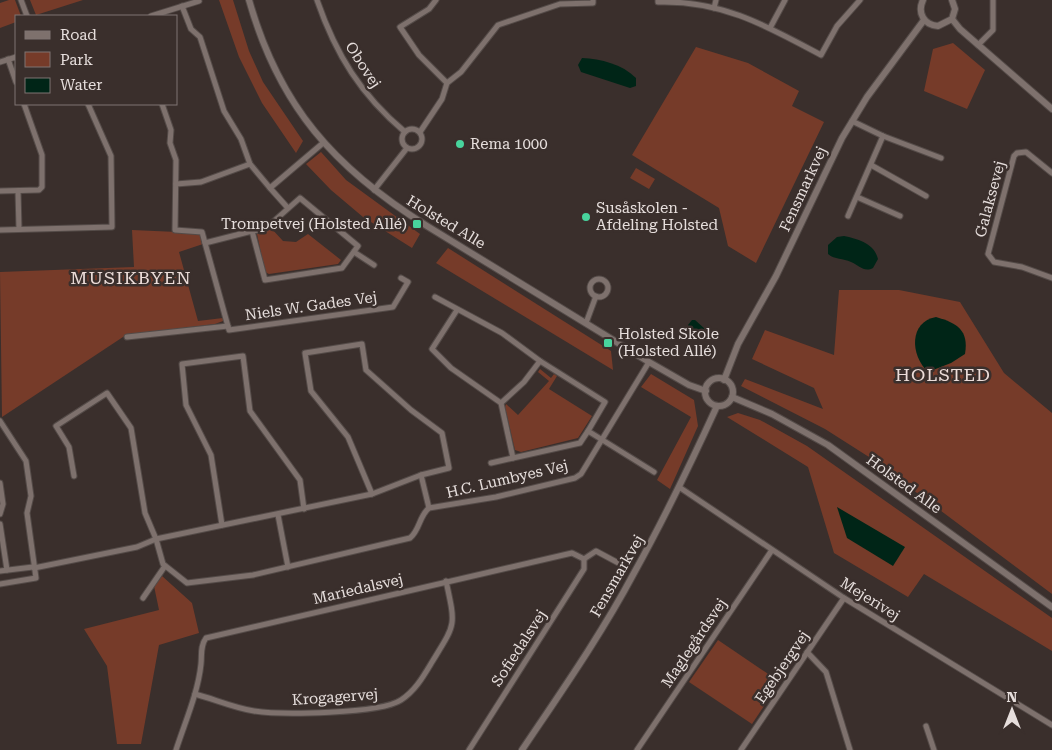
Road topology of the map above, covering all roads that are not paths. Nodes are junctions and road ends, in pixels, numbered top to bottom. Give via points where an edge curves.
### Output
1 (21, 0) edge
2 (249, 0) edge
3 (318, 0) edge
4 (436, 0) edge
5 (593, 0) edge
6 (658, 0) edge
7 (716, 0) edge
8 (786, 0) edge
9 (860, 0) edge
10 (923, 0) edge
11 (952, 0) edge
12 (993, 0) edge
13 (199, 1) edge
14 (182, 6) junction
15 (714, 8) junction
16 (27, 15) edge
17 (154, 15) edge
18 (952, 19) junction
19 (924, 20) junction
20 (770, 28) junction
21 (978, 45) junction
22 (15, 56) edge
23 (8, 59) junction
24 (0, 62) edge
25 (15, 79) edge
26 (447, 83) junction
27 (24, 105) edge
28 (88, 105) edge
29 (162, 105) edge
30 (1052, 110) edge
31 (852, 121) junction
32 (405, 132) junction
33 (420, 132) junction
34 (883, 136) junction
35 (323, 143) junction
36 (407, 148) junction
37 (941, 158) dead end
38 (250, 164) junction
39 (871, 165) junction
40 (1052, 173) edge
41 (176, 184) junction
42 (270, 188) junction
43 (374, 190) junction
44 (0, 191) edge
45 (18, 191) junction
46 (926, 196) dead end
47 (857, 197) junction
48 (287, 207) junction
49 (848, 216) dead end
50 (900, 216) dead end
51 (19, 229) junction
52 (0, 230) edge
53 (252, 231) junction
54 (205, 243) junction
55 (354, 252) junction
56 (374, 265) dead end
57 (401, 278) dead end
58 (1052, 278) edge
59 (596, 296) dead end
60 (435, 297) dead end
61 (457, 310) junction
62 (586, 323) junction
63 (228, 326) junction
64 (127, 338) dead end
65 (540, 361) junction
66 (649, 362) junction
67 (724, 380) junction
68 (706, 391) junction
69 (732, 397) junction
70 (501, 403) junction
71 (717, 406) junction
72 (0, 423) edge
73 (588, 431) junction
74 (602, 440) junction
75 (513, 458) junction
76 (491, 463) dead end
77 (654, 472) dead end
78 (421, 474) junction
79 (74, 476) dead end
80 (0, 483) edge
81 (680, 487) junction
82 (372, 494) junction
83 (429, 508) junction
84 (304, 509) junction
85 (0, 512) edge
86 (278, 515) junction
87 (0, 524) edge
88 (222, 525) junction
89 (156, 539) junction
90 (772, 550) junction
91 (584, 559) junction
92 (165, 566) junction
93 (624, 566) dead end
94 (288, 567) junction
95 (34, 568) junction
96 (7, 570) junction
97 (0, 571) edge
98 (446, 581) junction
99 (0, 584) edge
100 (143, 598) dead end
101 (844, 598) junction
102 (1052, 607) edge
103 (807, 652) junction
104 (195, 694) junction
105 (1052, 725) edge
106 (926, 726) dead end
107 (743, 749) edge
108 (176, 750) edge
109 (469, 750) edge
110 (522, 750) edge
111 (637, 750) edge
112 (850, 750) edge
113 (934, 750) edge

1 - 16 street
2 - 35 street, Holsted Alle via 266,52 280,81
3 - 32 street, Obovej via 329,35 350,72 384,114
4 - 26 street via 429,9 400,28 419,55
5 - 26 street via 593,3 560,4 498,26 461,72
6 - 15 street via 693,2
7 - 15 street
8 - 20 street
9 - 20 street via 837,26 821,55
10 - 19 street via 920,11
11 - 18 street via 955,9
12 - 21 street via 992,30
13 - 14 street
14 - 17 street
14 - 38 street via 191,29 200,37 224,111 241,139
15 - 20 street
18 - 19 street via 938,26
18 - 21 street
19 - 31 street, Fensmarkvej
21 - 30 street
22 - 23 street
23 - 24 street
23 - 25 street
26 - 33 street via 442,99
27 - 45 street via 42,155 43,185 39,190
28 - 51 street via 111,156 112,227
29 - 41 street via 171,130
31 - 34 street
31 - 67 street, Fensmarkvej via 829,162 776,276 738,344
32 - 33 street via 414,129
32 - 36 street via 402,141
33 - 36 street via 421,144
34 - 37 street
34 - 39 street
35 - 42 street
35 - 43 street, Holsted Alle
36 - 43 street
38 - 41 street via 201,182
38 - 42 street
39 - 46 street
39 - 47 street
40 - 58 street, Galaksevej via 1026,152 1014,156 988,254 994,262 1022,267
41 - 54 street via 176,230 202,232
42 - 48 street
43 - 62 street, Holsted Alle
44 - 45 street
45 - 51 street
47 - 49 street
47 - 50 street
48 - 53 street via 264,229
48 - 55 street via 300,198 358,246
51 - 52 street
53 - 54 street
53 - 55 street via 265,280 342,268
54 - 63 street, Niels W. Gades Vej
55 - 56 street
57 - 63 street, Niels W. Gades Vej via 408,282 393,307 229,330
59 - 62 street
60 - 61 street, H.C. Lumbyes Vej
61 - 65 street, H.C. Lumbyes Vej via 502,333
61 - 70 street via 432,349 451,368
62 - 66 street, Holsted Alle
63 - 64 street, Niels W. Gades Vej
65 - 70 street via 524,382
65 - 73 street, H.C. Lumbyes Vej via 605,402
66 - 68 street, Holsted Alle via 688,385
66 - 74 street, H.C. Lumbyes Vej
67 - 68 street via 712,381
67 - 69 street via 732,388
68 - 71 street via 710,402
69 - 71 street via 726,404
69 - 102 street, Holsted Alle via 772,414 828,445
70 - 75 street, H.C. Lumbyes Vej
71 - 81 street, Fensmarkvej
72 - 95 street via 26,461 31,496 27,513
73 - 74 street
73 - 75 street, H.C. Lumbyes Vej via 580,443
74 - 77 street
74 - 83 street, H.C. Lumbyes Vej via 581,474 575,478 496,497
75 - 76 street, H.C. Lumbyes Vej
78 - 82 street, H.C. Lumbyes Vej
78 - 82 street, H.C. Lumbyes Vej via 450,468 442,434 366,370 362,344 305,352 311,391 348,437
78 - 83 street, H.C. Lumbyes Vej
79 - 89 street via 69,447 56,426 107,393 130,428 145,513
80 - 85 street via 3,504
81 - 90 street, Mejerivej
81 - 110 street, Fensmarkvej via 634,575
82 - 84 street, H.C. Lumbyes Vej
83 - 94 street, H.C. Lumbyes Vej via 423,512 416,532 410,538
84 - 86 street, H.C. Lumbyes Vej
84 - 88 street via 300,480 250,410 243,356 182,364 186,405 211,455
86 - 88 street, H.C. Lumbyes Vej
86 - 94 street
87 - 96 street
88 - 89 street, H.C. Lumbyes Vej
89 - 92 street
89 - 95 street, H.C. Lumbyes Vej via 137,547
90 - 101 street, Mejerivej
90 - 111 street, Maglegårdsvej
91 - 93 street, Mariedalsvej via 596,551
91 - 98 street, Mariedalsvej via 572,554
91 - 109 street, Sofiedalsvej via 584,569
92 - 94 street, H.C. Lumbyes Vej via 187,583
92 - 100 street
95 - 96 street, H.C. Lumbyes Vej
95 - 99 street via 36,578
96 - 97 street, H.C. Lumbyes Vej
98 - 104 street, Mariedalsvej via 206,638 202,644
98 - 104 street, Krogagervej via 454,616 452,631 417,686 399,702 382,708 272,714
101 - 103 street, Egebjergvej
101 - 105 street, Mejerivej
103 - 107 street, Egebjergvej
103 - 112 street via 826,672
104 - 108 street, Mariedalsvej
106 - 113 street

